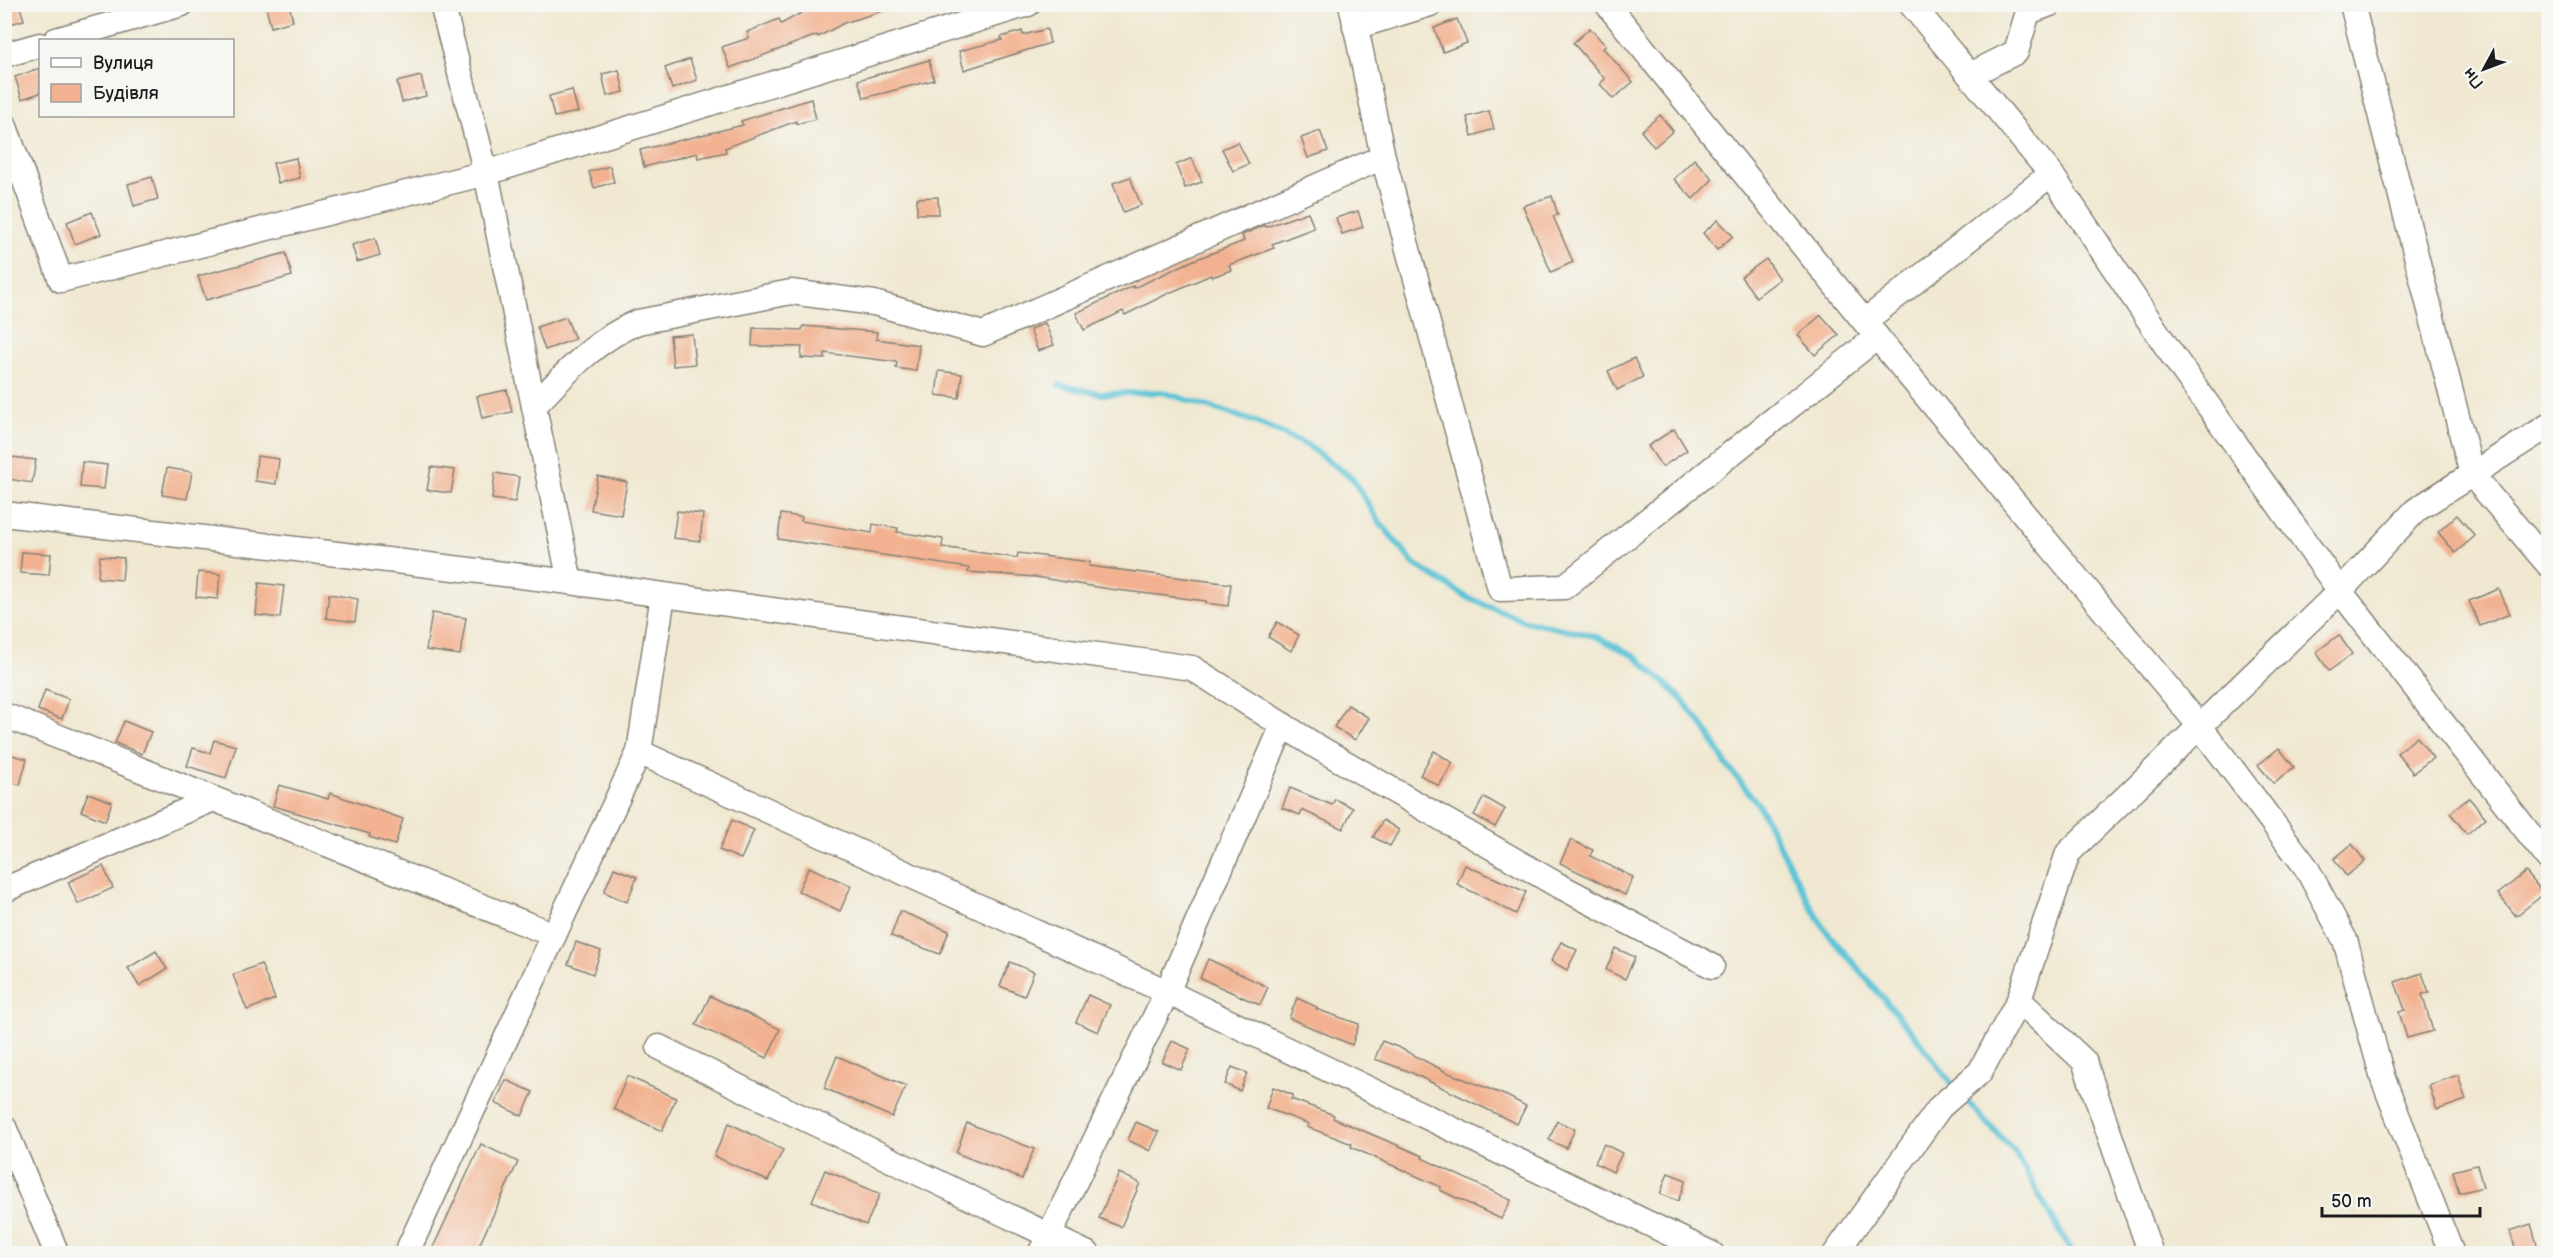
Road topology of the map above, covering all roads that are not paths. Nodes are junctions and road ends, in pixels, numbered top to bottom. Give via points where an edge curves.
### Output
1 (182, 4) edge
2 (442, 4) edge
3 (1028, 4) edge
4 (1430, 4) edge
5 (1607, 4) edge
6 (1911, 4) edge
7 (2352, 4) edge
8 (2034, 7) edge
9 (1353, 16) edge
10 (60, 39) edge
11 (39, 45) edge
12 (4, 55) edge
13 (1970, 75) junction
14 (4, 124) edge
15 (1383, 157) junction
16 (486, 173) junction
17 (2051, 174) junction
18 (1871, 329) junction
19 (534, 406) junction
20 (2548, 426) edge
21 (2472, 475) junction
22 (4, 514) edge
23 (2548, 564) edge
24 (570, 582) junction
25 (2340, 591) junction
26 (663, 595) junction
27 (4, 715) edge
28 (1283, 725) junction
29 (2199, 725) junction
30 (639, 752) junction
31 (213, 798) junction
32 (2548, 858) edge
33 (4, 890) edge
34 (554, 935) junction
35 (1712, 966) dead end
36 (1167, 992) junction
37 (2019, 1000) junction
38 (659, 1047) dead end
39 (4, 1127) edge
40 (1045, 1244) edge
41 (57, 1254) edge
42 (406, 1254) edge
43 (1088, 1254) edge
44 (1712, 1254) edge
45 (1835, 1254) edge
46 (2151, 1254) edge
47 (2452, 1254) edge

1 - 10 street
2 - 16 street
3 - 16 street
4 - 9 street
5 - 18 street
6 - 13 street
7 - 21 street
8 - 13 street via 2016,52
9 - 15 street
11 - 12 street
13 - 17 street
14 - 16 street via 62,280
15 - 18 street via 1500,589 1564,587
15 - 19 street via 983,334 874,303 791,292 638,322 616,331 569,369
16 - 19 street
17 - 18 street
17 - 25 street via 2174,357
18 - 29 street
19 - 24 street
20 - 21 street
21 - 23 street
21 - 25 street via 2416,510
22 - 24 street
24 - 26 street
25 - 29 street
25 - 32 street
26 - 28 street via 1192,668
26 - 30 street
27 - 31 street
28 - 35 street via 1554,883
28 - 36 street
29 - 37 street via 2068,853
29 - 47 street via 2306,867 2344,940 2384,1079
30 - 34 street
30 - 36 street
31 - 33 street
31 - 34 street
34 - 42 street
36 - 40 street
36 - 44 street
37 - 45 street via 1980,1072 1940,1107
37 - 46 street via 2084,1061
38 - 40 street
39 - 41 street
40 - 43 street

